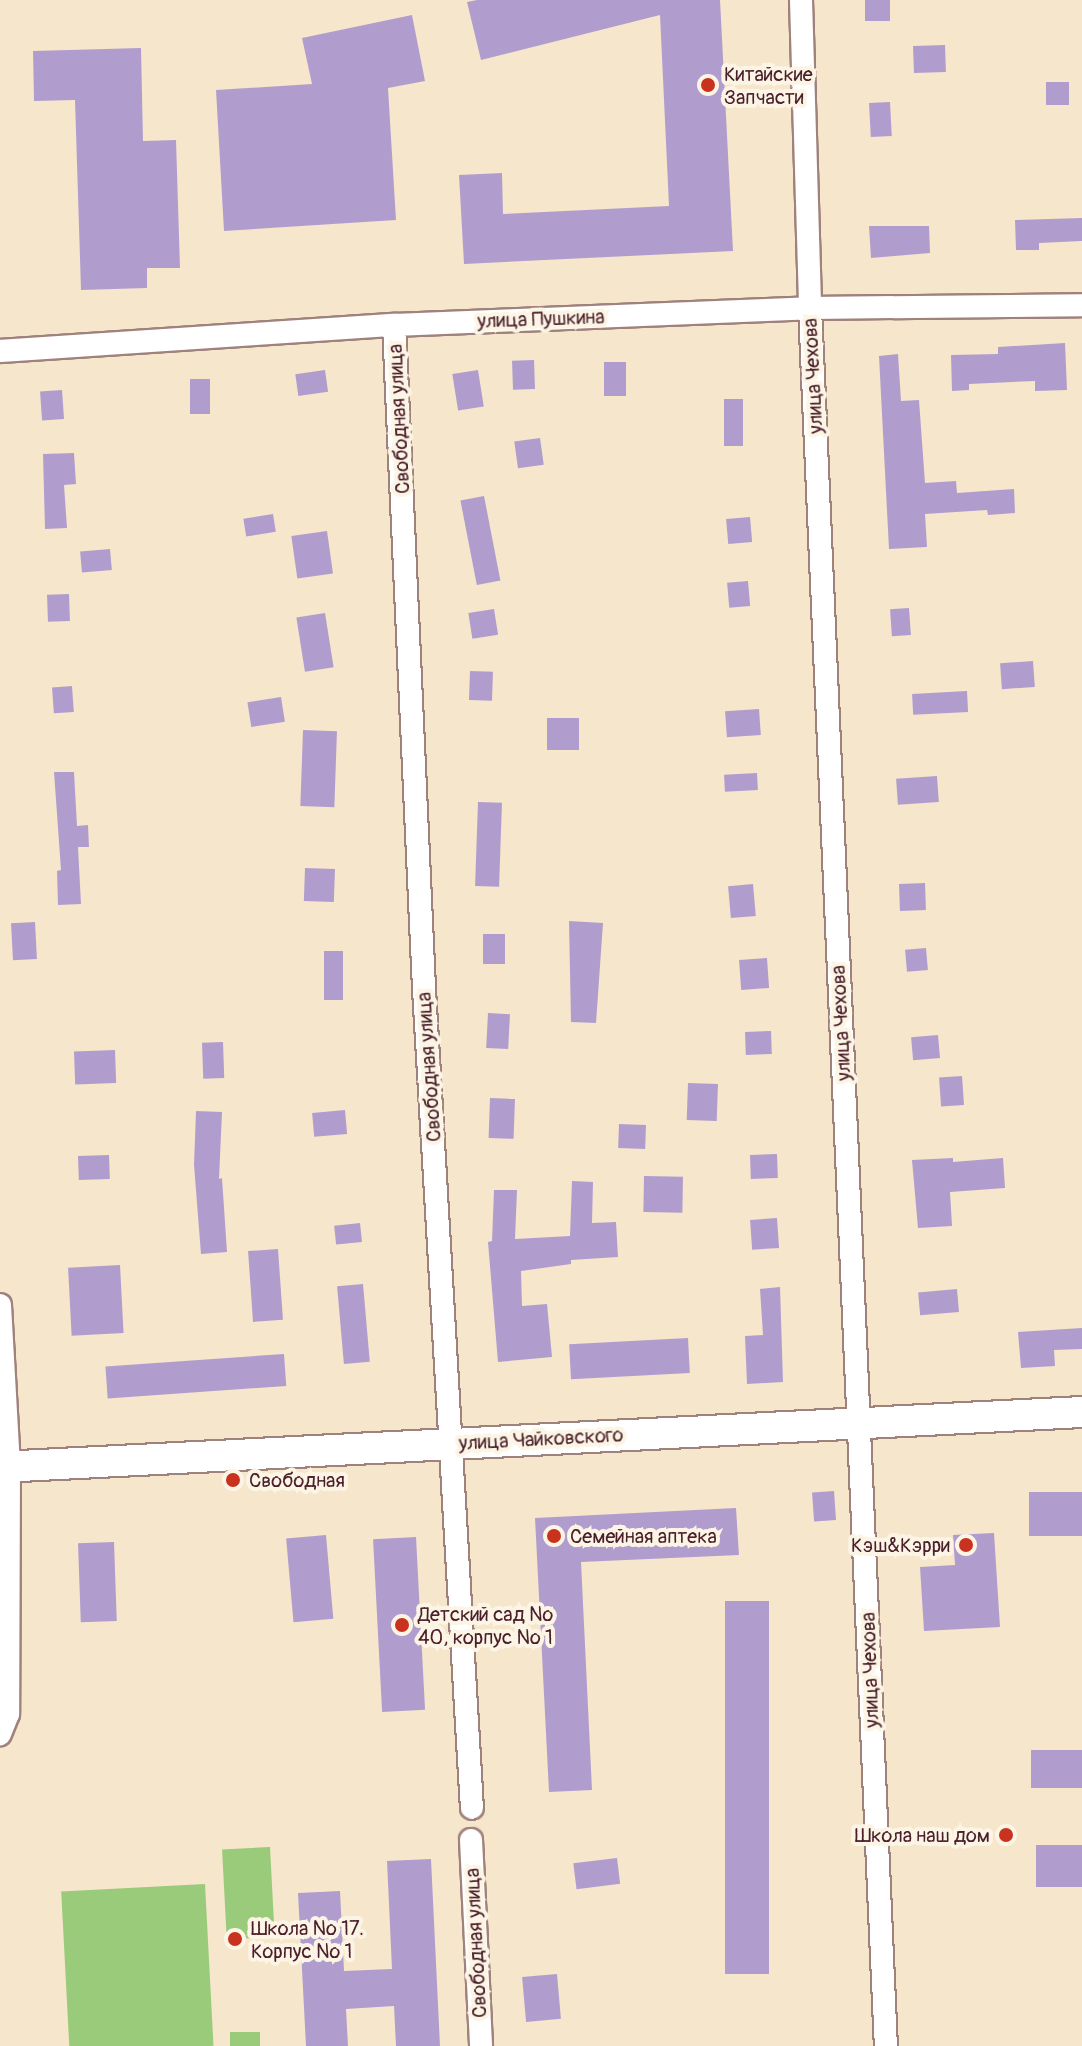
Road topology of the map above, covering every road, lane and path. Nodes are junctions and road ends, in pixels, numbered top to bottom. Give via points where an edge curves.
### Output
1 (801, 0) edge
2 (1082, 305) edge
3 (810, 308) junction
4 (394, 325) junction
5 (0, 351) edge
6 (0, 1305) edge
7 (1082, 1412) edge
8 (859, 1423) junction
9 (451, 1443) junction
10 (4, 1467) edge
11 (0, 1734) edge
12 (472, 1808) dead end
13 (471, 1840) dead end
14 (481, 2046) edge
15 (886, 2046) edge

1 - 3 street, улица Чехова
2 - 3 street, улица Пушкина
3 - 4 street, улица Пушкина
3 - 8 street, улица Чехова
4 - 5 street, улица Пушкина
4 - 9 street, Свободная улица
6 - 10 street
7 - 8 main road, улица Чайковского
8 - 9 main road, улица Чайковского
8 - 15 street, улица Чехова
9 - 10 main road, улица Чайковского
9 - 12 street, Свободная улица
10 - 11 street via 8,1714
13 - 14 street, Свободная улица

